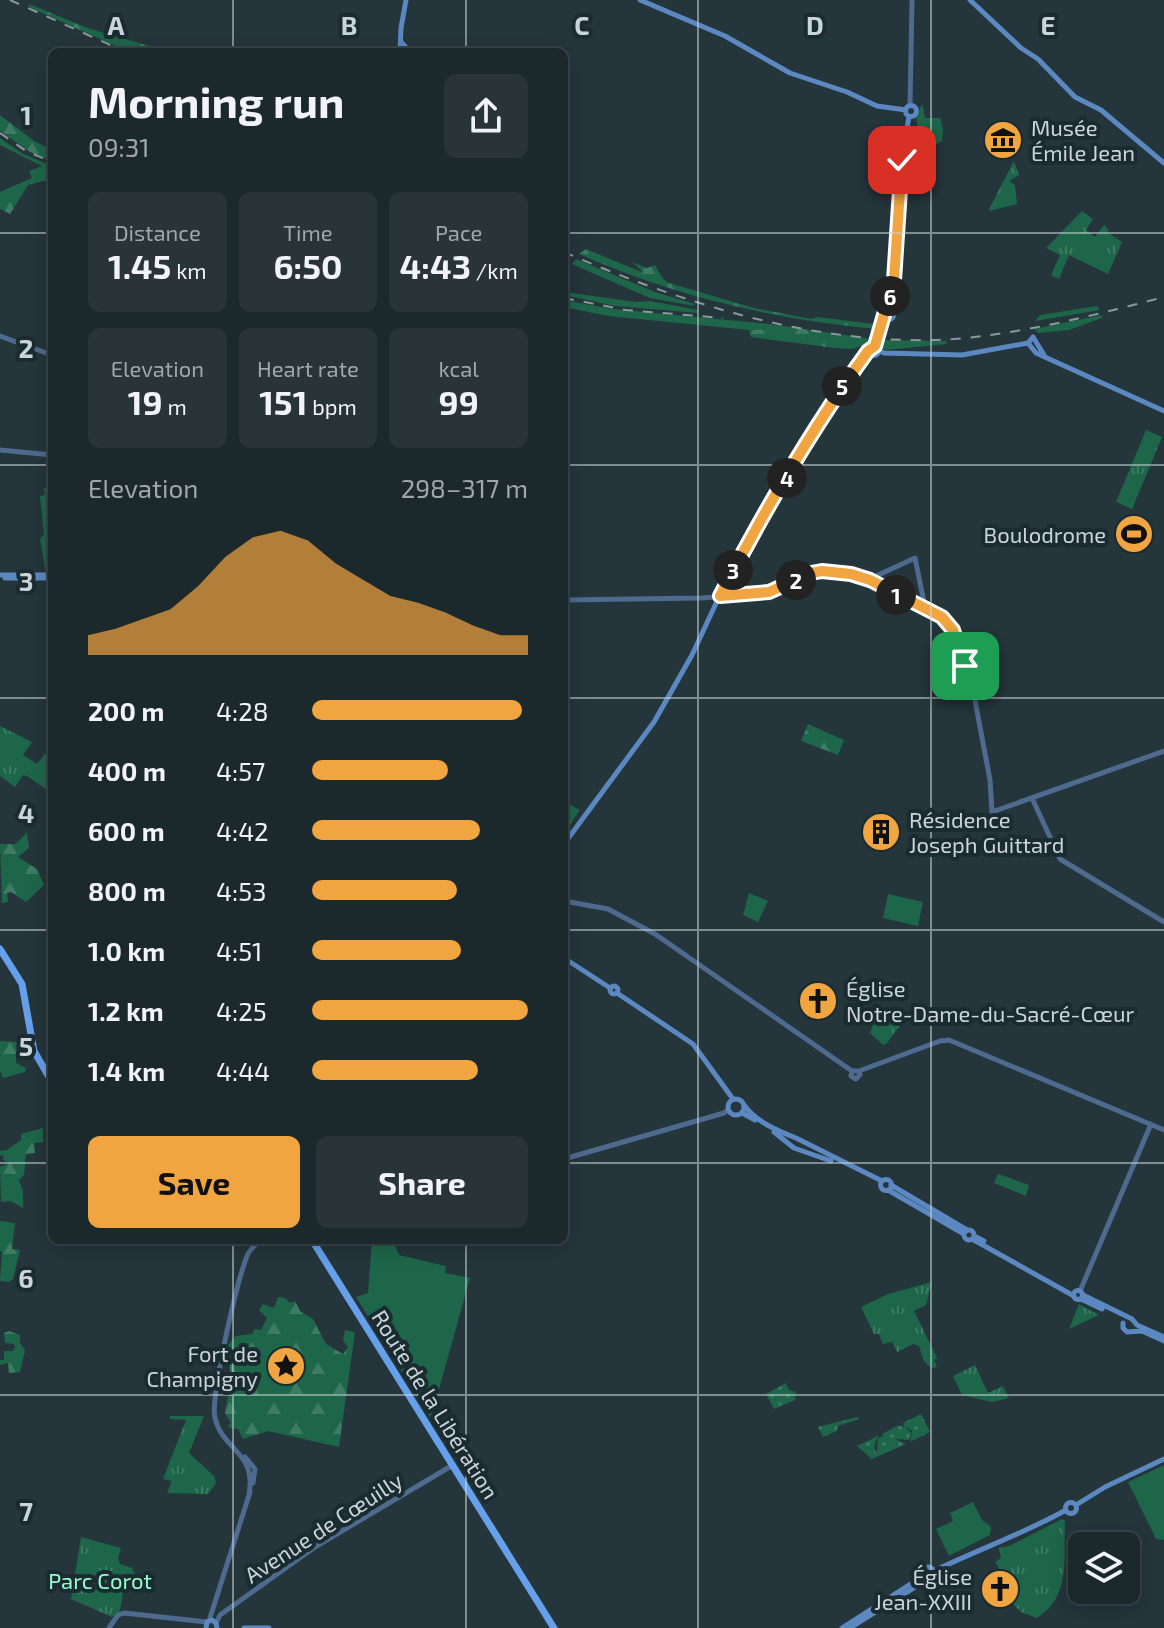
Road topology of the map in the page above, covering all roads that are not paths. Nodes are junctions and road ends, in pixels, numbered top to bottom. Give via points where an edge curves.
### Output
1 (406, 0) edge
2 (640, 0) edge
3 (912, 0) edge
4 (971, 1) edge
5 (401, 42) junction
6 (401, 48) edge
7 (406, 48) edge
8 (908, 110) junction
9 (1164, 163) edge
10 (0, 336) edge
11 (876, 351) junction
12 (48, 354) edge
13 (1164, 411) edge
14 (0, 450) edge
15 (48, 455) edge
16 (0, 577) edge
17 (48, 577) edge
18 (874, 579) junction
19 (719, 596) junction
20 (568, 600) edge
21 (924, 602) dead end
22 (1164, 751) edge
23 (1032, 798) junction
24 (568, 839) edge
25 (568, 902) edge
26 (1164, 922) edge
27 (0, 952) edge
28 (568, 961) edge
29 (48, 1079) edge
30 (733, 1099) junction
31 (744, 1105) junction
32 (728, 1110) junction
33 (742, 1113) junction
34 (1151, 1124) junction
35 (1164, 1130) edge
36 (786, 1138) junction
37 (568, 1158) edge
38 (315, 1244) edge
39 (251, 1246) edge
40 (1079, 1293) junction
41 (1126, 1321) junction
42 (1136, 1328) junction
43 (1164, 1339) edge
44 (1164, 1459) edge
45 (454, 1465) junction
46 (934, 1571) junction
47 (925, 1578) junction
48 (212, 1625) edge
49 (109, 1628) edge
50 (244, 1628) edge
51 (269, 1628) edge
52 (556, 1628) edge
53 (842, 1628) edge
54 (850, 1628) edge

1 - 5 main road
2 - 8 main road via 725,36 790,73 877,106
3 - 8 street
4 - 9 main road via 1076,97 1101,110
5 - 6 main road
5 - 7 main road
8 - 11 main road via 894,280
10 - 12 street
11 - 13 main road via 962,355 1028,343 1033,337 1035,348 1048,358
11 - 19 main road via 862,359 826,411
14 - 15 street
16 - 17 main road
18 - 19 street via 827,570 769,592
18 - 21 street via 915,558
18 - 23 street via 951,625 968,676 992,812
19 - 20 street
19 - 24 main road via 654,722
22 - 23 street
23 - 26 street via 1060,859
25 - 34 street via 608,909 655,934 855,1071 949,1040
27 - 29 main road via 18,983 30,1050
28 - 30 main road via 610,988 616,986 617,993 693,1044
30 - 31 main road
30 - 32 main road
31 - 33 main road
31 - 36 main road
32 - 33 main road via 734,1116
32 - 37 street
33 - 36 main road
34 - 35 street
34 - 40 street
36 - 40 main road via 797,1149 816,1152 972,1231 973,1237
38 - 45 main road, Route de la Libération
39 - 48 street via 229,1323 214,1406 216,1423 255,1469
40 - 41 main road
41 - 42 main road via 1134,1320
41 - 42 main road via 1125,1331
42 - 43 main road
44 - 46 main road
45 - 48 street, Avenue de Cœuilly via 315,1547
45 - 52 main road, Route de la Libération
46 - 47 main road via 933,1577
46 - 47 main road via 926,1568
47 - 53 main road
47 - 54 main road
48 - 49 street via 124,1613
50 - 51 main road

